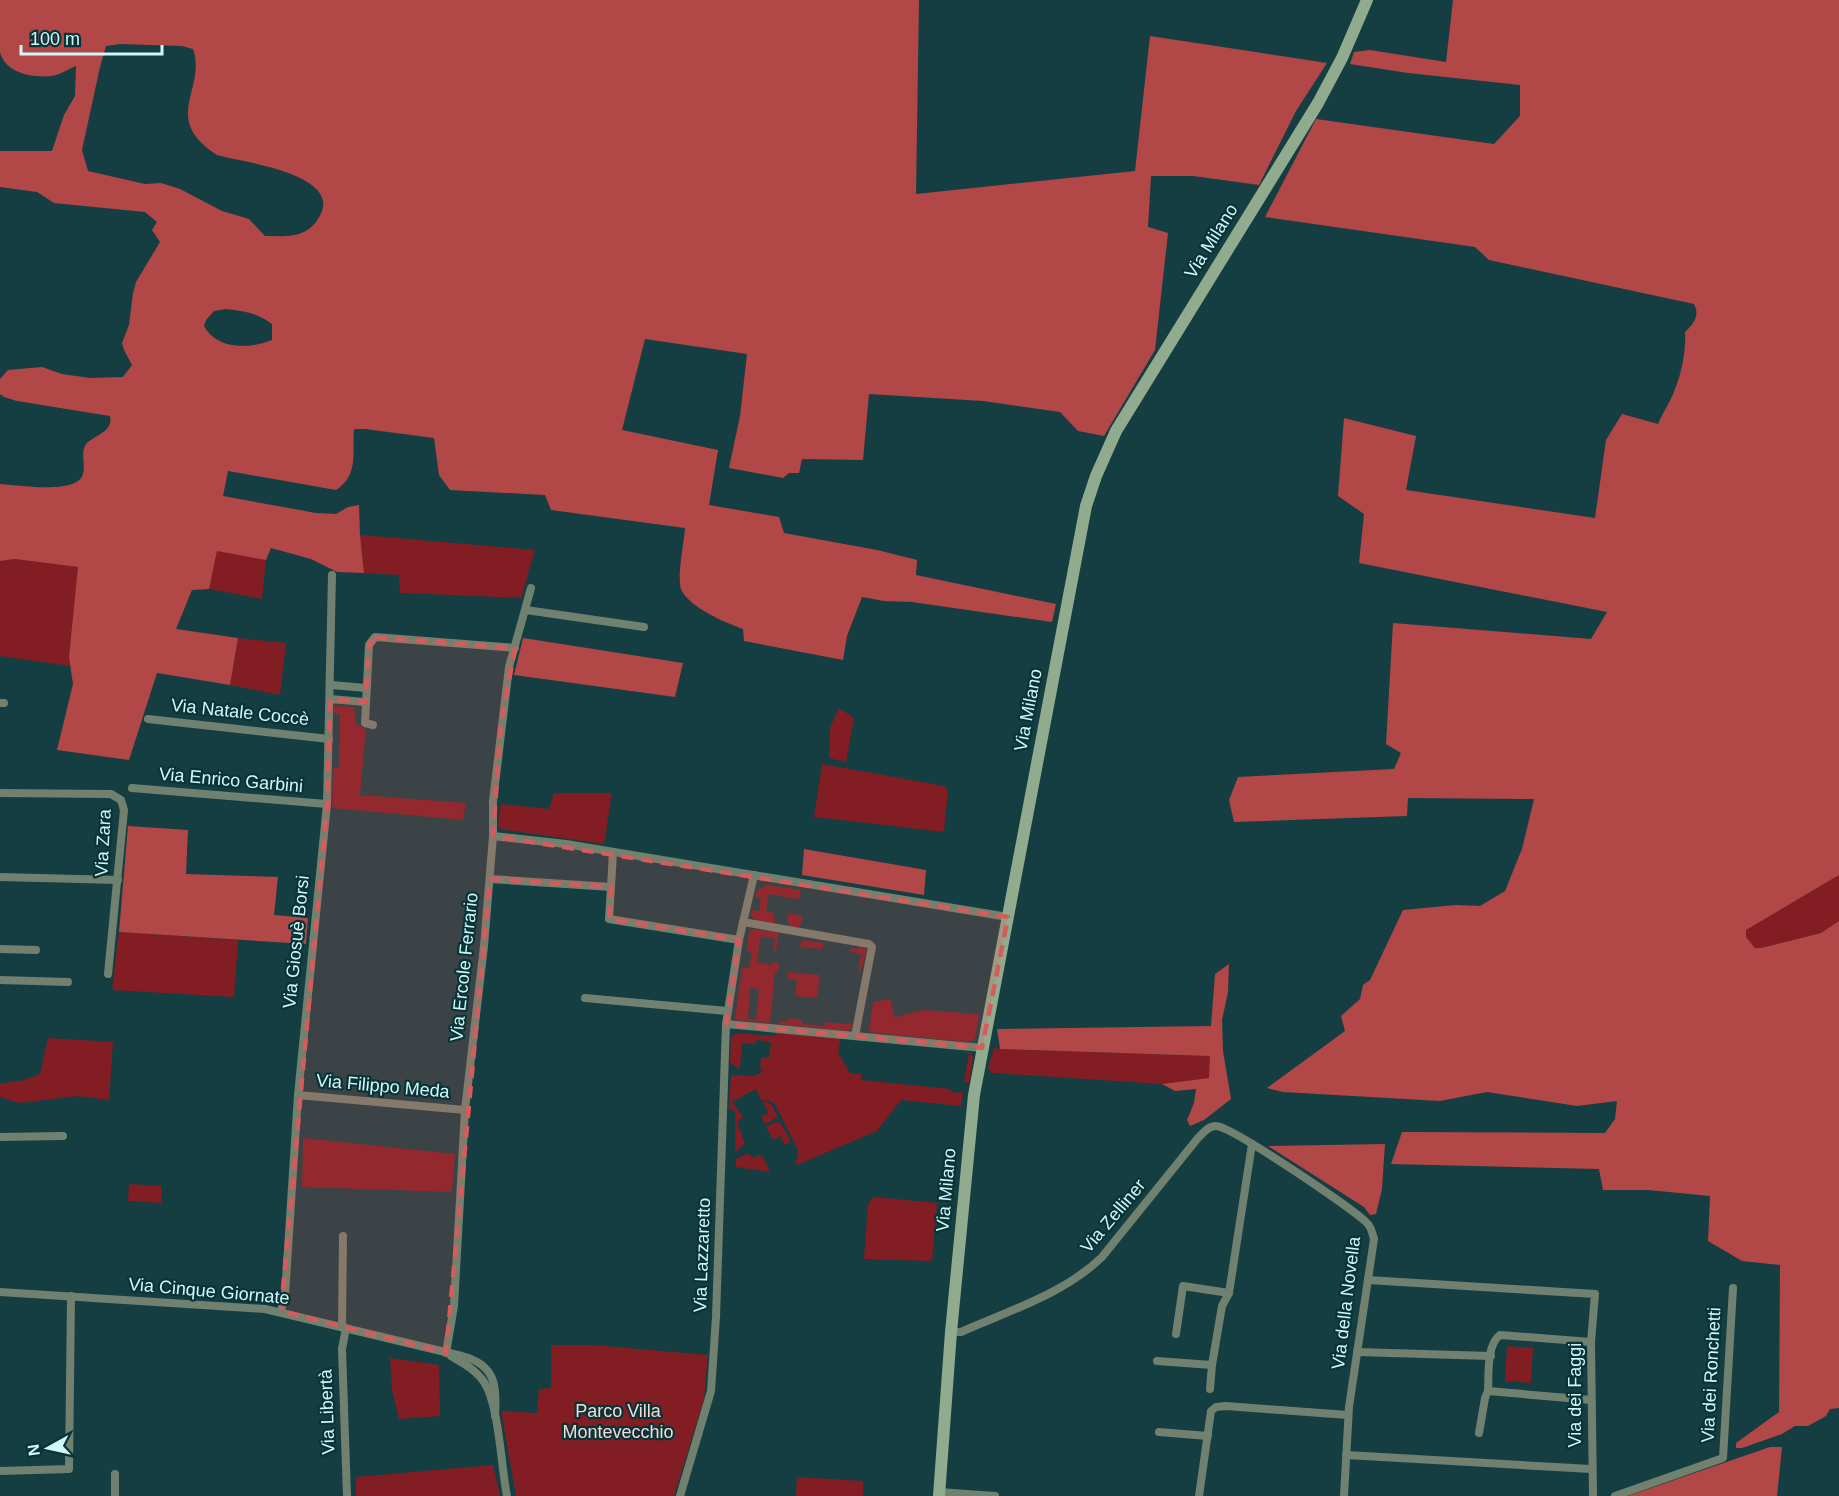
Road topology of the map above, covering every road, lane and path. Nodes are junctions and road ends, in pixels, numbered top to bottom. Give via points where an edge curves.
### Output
1 (1366, 0) edge
2 (332, 575) dead end
3 (531, 588) dead end
4 (526, 610) junction
5 (644, 627) dead end
6 (515, 648) junction
7 (331, 685) junction
8 (366, 688) junction
9 (330, 699) junction
10 (365, 702) junction
11 (148, 719) dead end
12 (373, 725) dead end
13 (328, 739) junction
14 (132, 788) dead end
15 (0, 793) edge
16 (327, 804) junction
17 (493, 836) junction
18 (613, 852) junction
19 (754, 875) junction
20 (0, 877) edge
21 (489, 879) junction
22 (117, 880) junction
23 (611, 887) junction
24 (1008, 917) junction
25 (743, 922) junction
26 (739, 940) junction
27 (0, 950) edge
28 (36, 950) dead end
29 (108, 974) dead end
30 (0, 980) edge
31 (68, 982) dead end
32 (585, 998) dead end
33 (727, 1011) junction
34 (726, 1024) junction
35 (855, 1036) junction
36 (982, 1048) junction
37 (298, 1095) junction
38 (465, 1110) junction
39 (1217, 1126) joint
40 (63, 1136) dead end
41 (0, 1137) edge
42 (1252, 1144) junction
43 (343, 1236) dead end
44 (1368, 1280) junction
45 (1732, 1288) dead end
46 (0, 1292) edge
47 (1229, 1293) junction
48 (71, 1296) junction
49 (280, 1311) junction
50 (344, 1328) junction
51 (951, 1332) junction
52 (1176, 1334) dead end
53 (1591, 1342) junction
54 (1357, 1352) junction
55 (446, 1353) junction
56 (1491, 1356) junction
57 (1157, 1361) dead end
58 (1212, 1365) junction
59 (1210, 1389) dead end
60 (1488, 1391) junction
61 (1591, 1400) junction
62 (1348, 1415) junction
63 (1159, 1432) dead end
64 (1479, 1433) dead end
65 (1208, 1436) junction
66 (1346, 1455) junction
67 (1591, 1469) junction
68 (0, 1471) edge
69 (115, 1474) dead end
70 (939, 1494) edge
71 (115, 1496) edge
72 (346, 1496) edge
73 (507, 1496) edge
74 (680, 1496) edge
75 (995, 1496) edge
76 (1199, 1496) edge
77 (1344, 1496) edge
78 (1593, 1496) edge
79 (1615, 1496) edge

1 - 24 street, Via Milano via 1318,103 1125,417 1096,476 1078,543
2 - 7 street, Via Giosuè Borsi
3 - 4 street, Via Ercole Ferrario
4 - 5 street
4 - 6 street, Via Ercole Ferrario
6 - 8 street via 375,636 369,645
6 - 17 street, Via Ercole Ferrario via 500,734
7 - 8 street
7 - 9 street, Via Giosuè Borsi
8 - 10 street
9 - 10 street
9 - 13 street, Via Giosuè Borsi
10 - 12 street via 365,723
11 - 13 street, Via Natale Coccè
13 - 16 street, Via Giosuè Borsi
14 - 16 street, Via Enrico Garbini
15 - 22 street, Via Zara via 111,794 121,800 124,810
16 - 37 street, Via Giosuè Borsi
17 - 18 street
17 - 21 street, Via Ercole Ferrario
18 - 19 street
18 - 23 street
19 - 24 street
19 - 25 street, Via Lazzaretto
20 - 22 street
21 - 23 street
21 - 38 street, Via Ercole Ferrario
22 - 29 street, Via Zara
23 - 26 street via 609,919
24 - 36 street, Via Milano
25 - 26 street, Via Lazzaretto
25 - 35 street via 872,947
26 - 33 street, Via Lazzaretto
27 - 28 street
30 - 31 street
32 - 33 street
33 - 34 street, Via Lazzaretto
34 - 35 street
34 - 74 street, Via Lazzaretto via 711,1391
35 - 36 street
36 - 51 street, Via Milano via 967,1147
37 - 38 street, Via Filippo Meda
37 - 49 street, Via Giosuè Borsi via 285,1295
38 - 55 street, Via Ercole Ferrario via 454,1306
39 - 42 street, Via della Novella
39 - 51 street, Via Zelliner via 1208,1128 1198,1138 1088,1271 961,1332
40 - 41 street
42 - 44 street, Via della Novella via 1368,1224 1374,1239
42 - 47 street
43 - 50 street, Via Libertà
44 - 53 street, Via dei Faggi via 1595,1294
44 - 54 street, Via della Novella
45 - 79 street, Via dei Ronchetti via 1723,1458
46 - 48 street, Via Cinque Giornate
47 - 52 street via 1184,1286
47 - 58 street via 1222,1306
48 - 49 street, Via Cinque Giornate
48 - 68 street via 69,1469
49 - 50 street, Via Cinque Giornate
50 - 55 street, Via Cinque Giornate
50 - 72 street, Via Libertà
51 - 70 street, Via Milano
53 - 56 street via 1500,1335
53 - 61 street, Via dei Faggi
54 - 56 street
54 - 62 street, Via della Novella
55 - 73 street, Via Cinque Giornate via 473,1359 488,1371 495,1386 495,1416
56 - 60 street
57 - 58 street
58 - 59 street
60 - 61 street
60 - 64 street
61 - 67 street, Via dei Faggi
62 - 65 street via 1216,1407 1211,1411
62 - 66 street, Via della Novella
63 - 65 street
65 - 76 street
66 - 67 street
66 - 77 street, Via della Novella
67 - 78 street, Via dei Faggi
69 - 71 street
70 - 75 street

